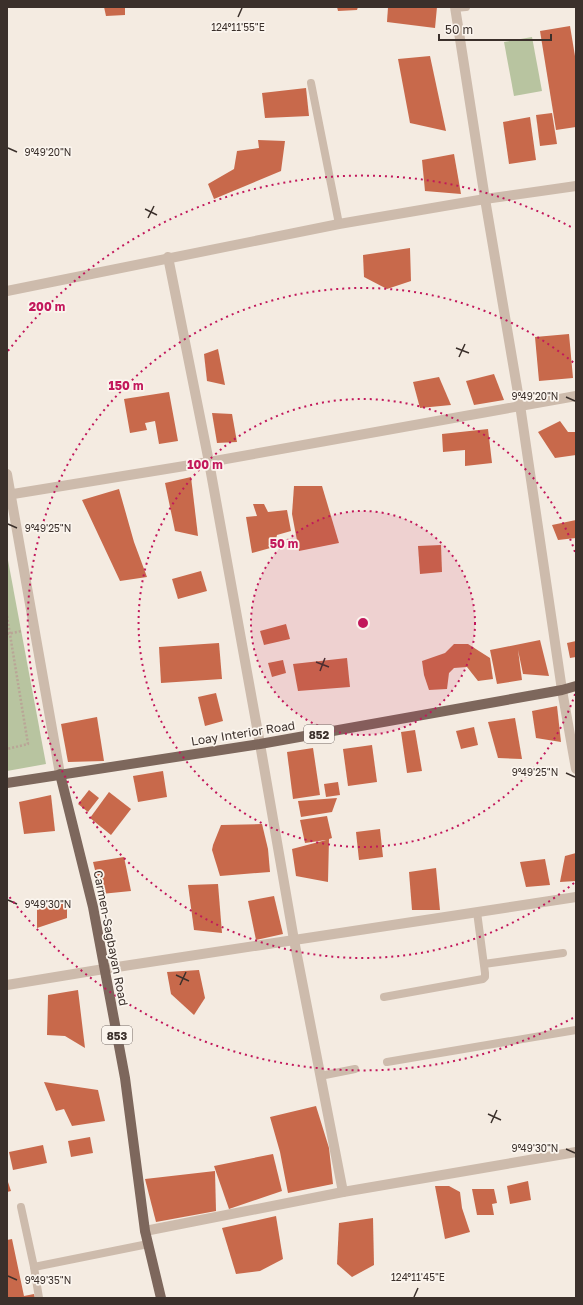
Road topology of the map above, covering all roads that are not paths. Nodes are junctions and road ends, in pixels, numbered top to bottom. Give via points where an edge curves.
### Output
1 (466, 7) edge
2 (455, 8) edge
3 (311, 83) dead end
4 (576, 186) edge
5 (485, 199) junction
6 (339, 224) junction
7 (168, 257) junction
8 (7, 291) edge
9 (576, 396) edge
10 (520, 406) junction
11 (209, 462) junction
12 (7, 474) edge
13 (9, 495) edge
14 (576, 686) edge
15 (562, 690) junction
16 (260, 744) junction
17 (576, 769) edge
18 (60, 774) junction
19 (7, 783) edge
20 (576, 897) edge
21 (477, 912) junction
22 (294, 940) junction
23 (562, 953) dead end
24 (484, 964) junction
25 (104, 969) junction
26 (7, 986) edge
27 (384, 997) dead end
28 (576, 1030) edge
29 (387, 1062) dead end
30 (355, 1069) dead end
31 (320, 1076) junction
32 (576, 1152) edge
33 (343, 1192) junction
34 (21, 1208) dead end
35 (145, 1231) junction
36 (148, 1244) junction
37 (34, 1267) junction
38 (39, 1298) edge
39 (160, 1298) edge

1 - 2 lane
2 - 5 street
3 - 6 lane
4 - 5 street
5 - 6 street
5 - 10 street
6 - 7 street
7 - 8 street
7 - 11 street
9 - 10 street
10 - 11 street
10 - 15 street
11 - 13 street
11 - 16 street
12 - 13 street
13 - 18 street
14 - 15 main road, Loay Interior Road / 852
15 - 16 main road, Loay Interior Road / 852
15 - 17 street
16 - 18 main road, Loay Interior Road / 852
16 - 22 street
18 - 19 main road, Loay Interior Road / 852
18 - 25 main road, Carmen-Sagbayan Road / 853 via 93,907
20 - 21 street
21 - 22 street
21 - 24 lane
22 - 25 street
22 - 31 street
23 - 24 lane
24 - 27 lane via 483,979
25 - 26 street
25 - 35 main road, Carmen-Sagbayan Road / 853 via 126,1078
28 - 29 lane
30 - 31 lane
31 - 33 street
32 - 33 street
33 - 35 street
34 - 37 lane
35 - 36 main road, Carmen-Sagbayan Road / 853
36 - 37 lane
36 - 39 main road, Carmen-Sagbayan Road / 853
37 - 38 lane

